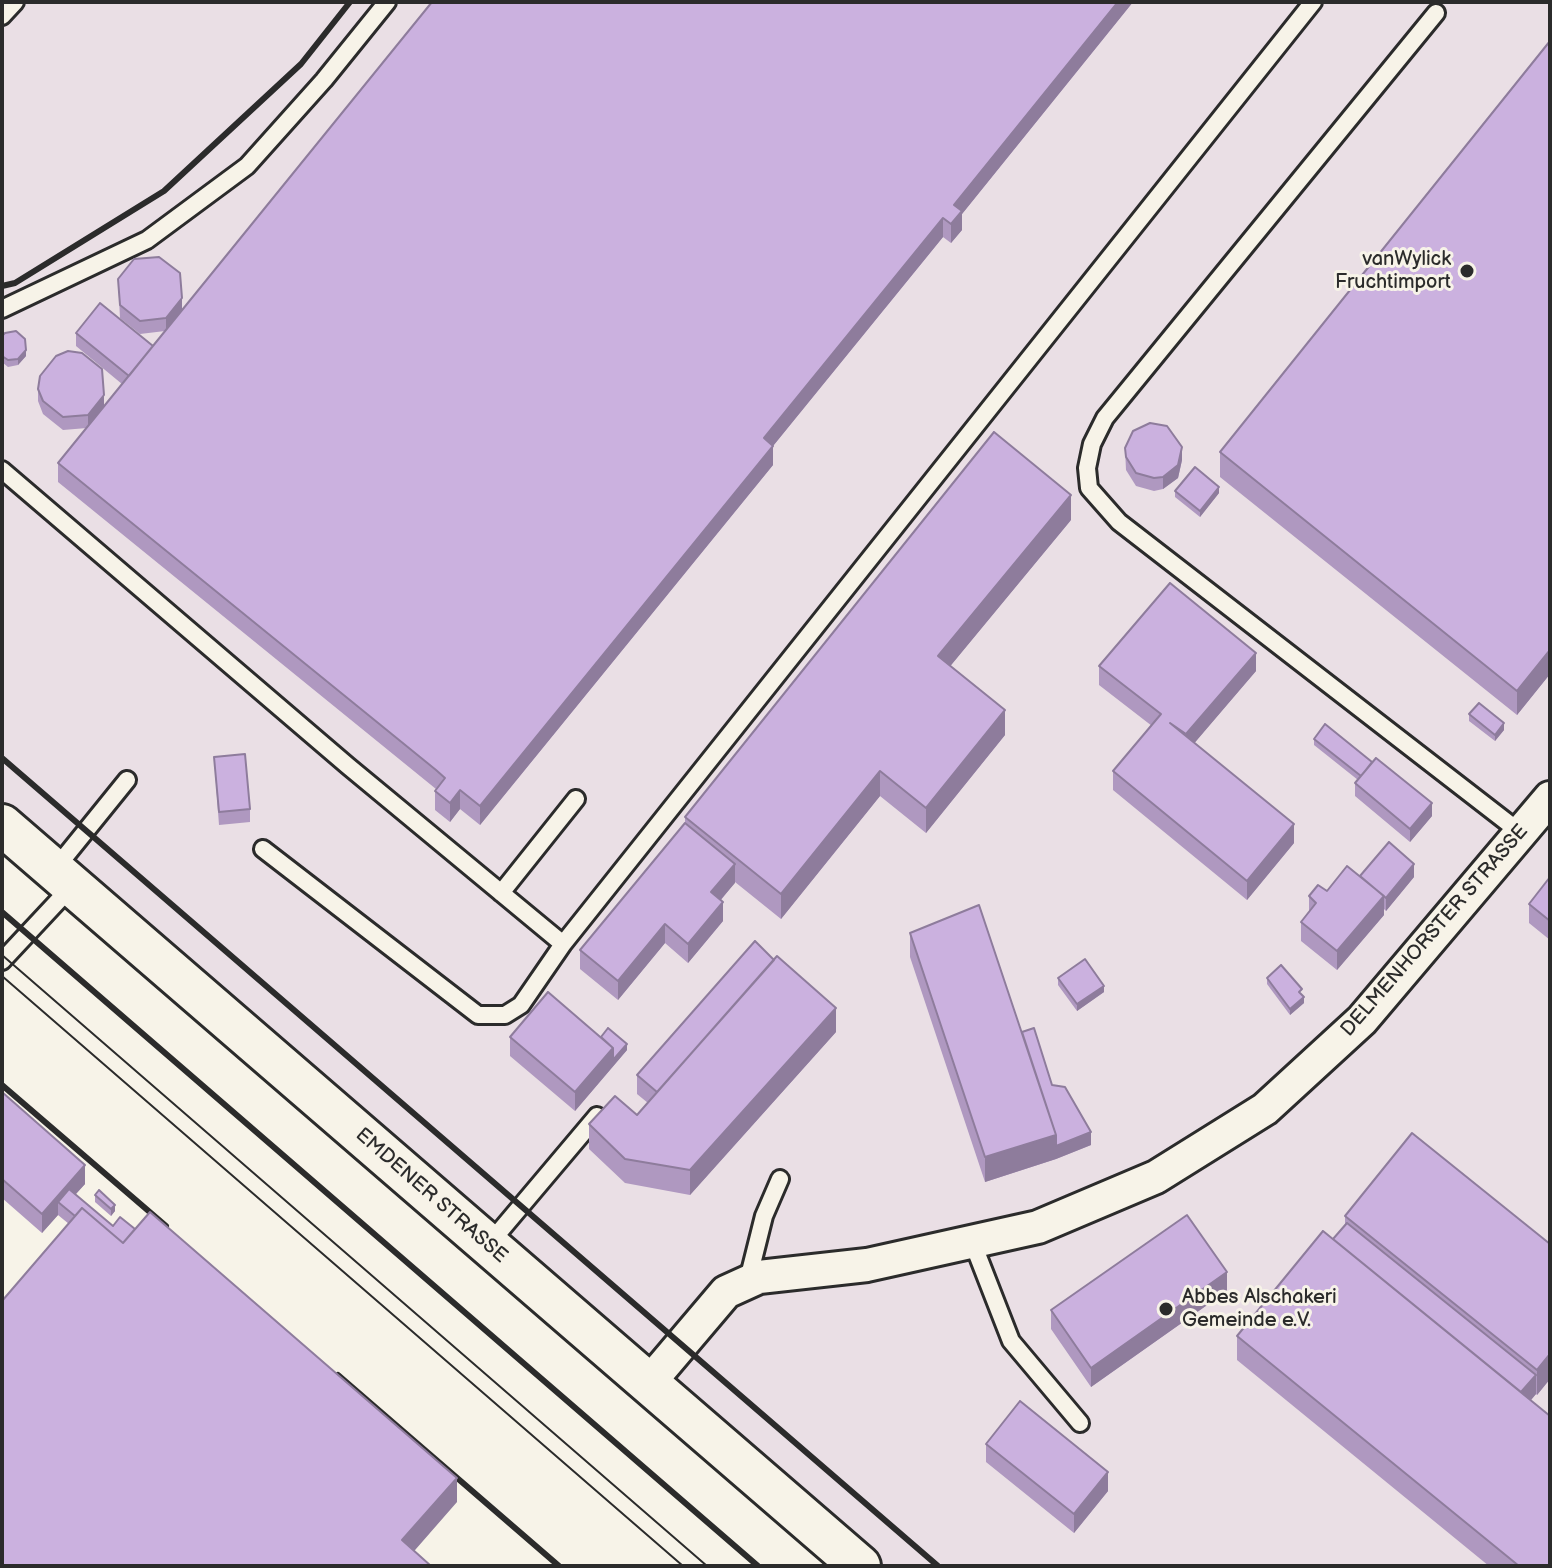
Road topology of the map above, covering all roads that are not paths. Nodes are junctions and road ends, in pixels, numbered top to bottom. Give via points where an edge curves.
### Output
1 (15, 2) edge
2 (387, 2) edge
3 (1313, 2) edge
4 (1436, 13) dead end
5 (2, 16) edge
6 (2, 309) edge
7 (2, 470) edge
8 (127, 780) dead end
9 (1550, 798) edge
10 (576, 799) dead end
11 (2, 825) edge
12 (1521, 833) junction
13 (263, 849) dead end
14 (63, 878) junction
15 (501, 893) junction
16 (563, 944) junction
17 (2, 961) edge
18 (597, 1116) edge
19 (780, 1179) dead end
20 (972, 1241) junction
21 (488, 1245) junction
22 (748, 1282) junction
23 (648, 1384) junction
24 (1080, 1423) dead end
25 (860, 1566) edge

1 - 5 lane
2 - 6 lane via 247,166 147,240
3 - 16 lane
4 - 12 lane via 1105,418 1092,444 1089,488 1128,530
7 - 15 lane
8 - 14 lane
9 - 12 street, DELMENHORSTER STRASSE
10 - 15 lane
11 - 14 street, EMDENER STRASSE
12 - 20 street, DELMENHORSTER STRASSE via 1362,1020 1265,1109 1156,1177 1038,1227
13 - 16 lane via 478,1015 505,1015 521,1005
14 - 17 lane
14 - 21 street, EMDENER STRASSE
15 - 16 lane
18 - 21 lane
19 - 22 lane via 764,1216
20 - 22 street, DELMENHORSTER STRASSE via 867,1265
20 - 24 lane via 1011,1341
21 - 23 street, EMDENER STRASSE
22 - 23 street, DELMENHORSTER STRASSE via 726,1292
23 - 25 street, EMDENER STRASSE

